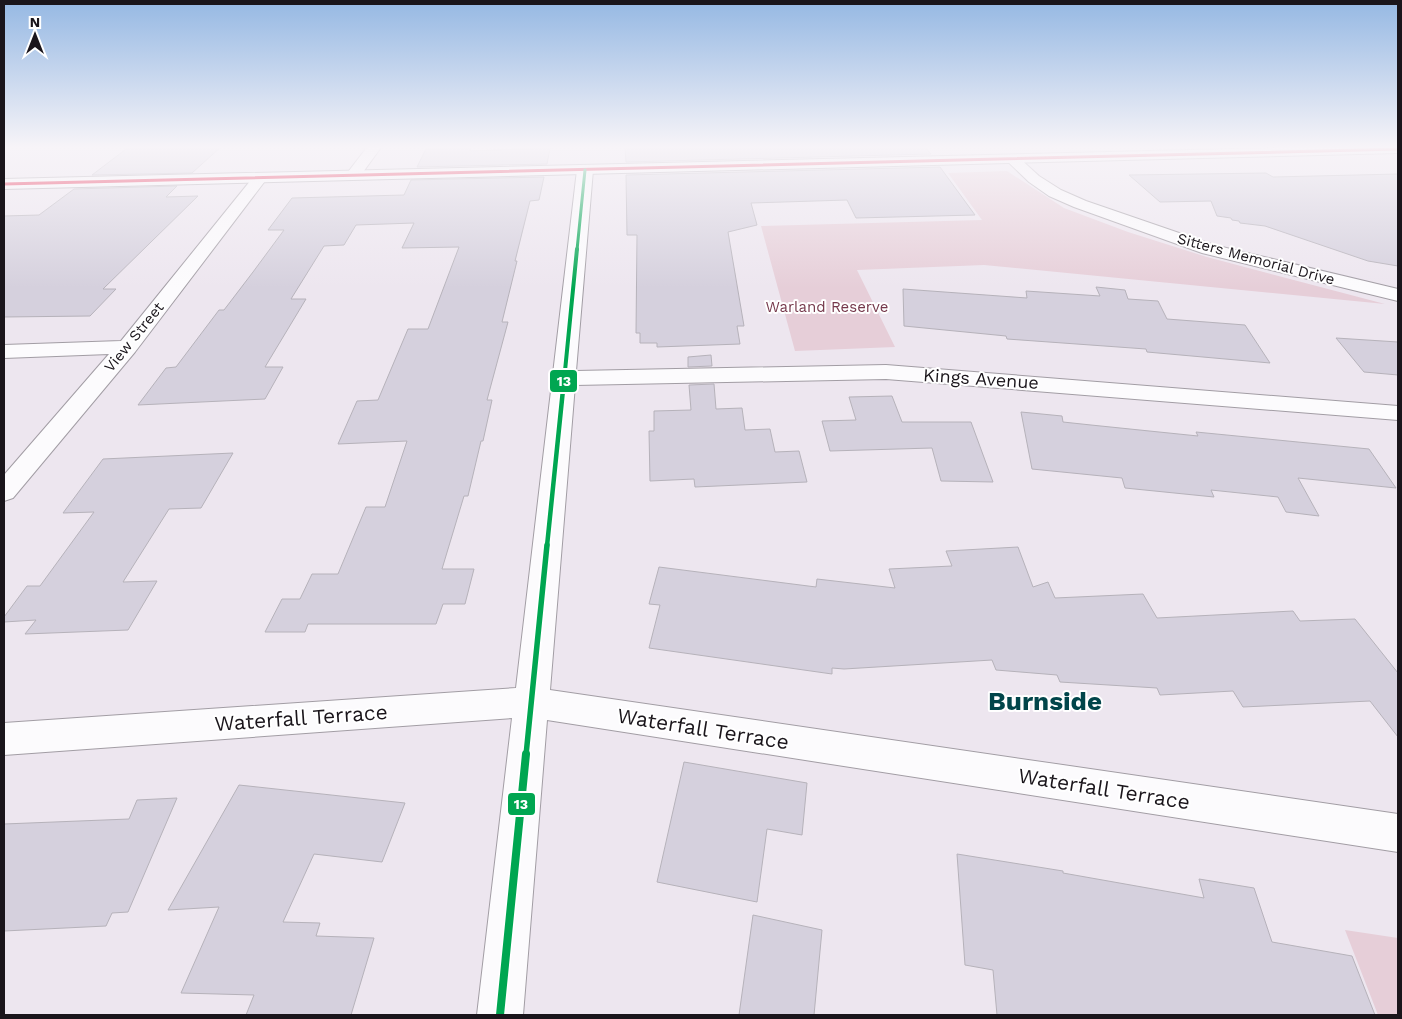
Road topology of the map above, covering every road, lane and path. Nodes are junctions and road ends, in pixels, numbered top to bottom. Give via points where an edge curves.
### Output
1 (248, 194) edge
2 (582, 194) edge
3 (1059, 194) edge
4 (1398, 295) edge
5 (127, 347) junction
6 (4, 351) edge
7 (563, 378) junction
8 (1398, 412) edge
9 (4, 492) edge
10 (531, 702) junction
11 (4, 739) edge
12 (1398, 834) edge
13 (500, 1015) edge

1 - 5 street, View Street
2 - 7 street
3 - 4 street, Sitters Memorial Drive via 1208,249
5 - 6 street
5 - 9 street, View Street
7 - 8 street, Kings Avenue via 886,372
7 - 10 street
10 - 11 street, Waterfall Terrace
10 - 12 street, Waterfall Terrace
10 - 13 street

